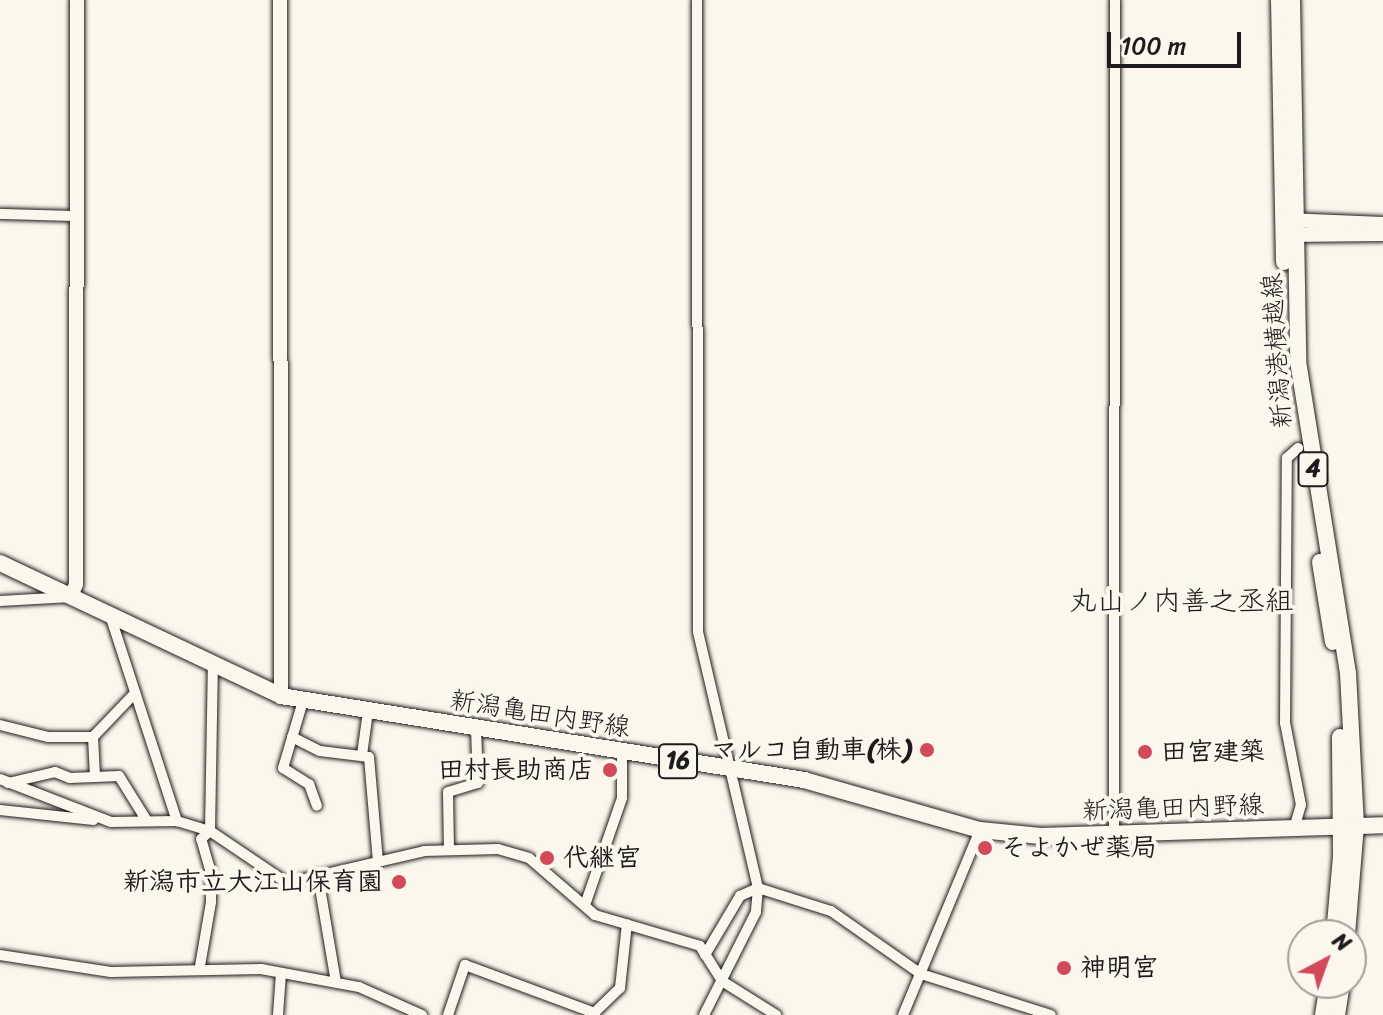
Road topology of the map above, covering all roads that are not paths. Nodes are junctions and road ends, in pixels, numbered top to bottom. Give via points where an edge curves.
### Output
1 (77, 0) edge
2 (280, 0) edge
3 (697, 0) edge
4 (1115, 0) edge
5 (1279, 0) edge
6 (1292, 0) edge
7 (0, 214) edge
8 (77, 216) junction
9 (1383, 224) edge
10 (1288, 228) junction
11 (1383, 234) edge
12 (1298, 448) junction
13 (0, 563) edge
14 (71, 597) junction
15 (0, 601) edge
16 (110, 615) junction
17 (213, 663) junction
18 (135, 693) junction
19 (281, 696) junction
20 (303, 701) junction
21 (368, 711) junction
22 (0, 725) edge
23 (476, 728) junction
24 (93, 737) junction
25 (292, 737) junction
26 (622, 752) junction
27 (362, 755) junction
28 (730, 769) junction
29 (95, 777) junction
30 (3, 781) edge
31 (317, 806) dead end
32 (0, 810) edge
33 (147, 821) junction
34 (177, 821) junction
35 (111, 822) junction
36 (1383, 825) edge
37 (1348, 826) junction
38 (1294, 829) junction
39 (980, 830) junction
40 (210, 831) junction
41 (1114, 835) junction
42 (449, 850) junction
43 (378, 862) junction
44 (318, 876) junction
45 (758, 888) junction
46 (585, 905) junction
47 (1336, 919) edge
48 (1347, 919) edge
49 (627, 924) junction
50 (0, 955) edge
51 (705, 955) junction
52 (200, 966) junction
53 (281, 973) junction
54 (921, 974) junction
55 (722, 981) junction
56 (336, 982) junction
57 (593, 1014) edge
58 (278, 1015) edge
59 (422, 1015) edge
60 (448, 1015) edge
61 (704, 1015) edge
62 (776, 1015) edge
63 (903, 1015) edge
64 (1051, 1015) edge

1 - 8 street
2 - 19 street
3 - 28 street via 697,618
4 - 41 street
5 - 10 main road, 新潟港横越線 / 4
6 - 10 main road, 新潟港横越線 / 4
7 - 8 street
8 - 14 street via 76,584
9 - 10 street
10 - 11 street
10 - 12 main road, 新潟港横越線 / 4
10 - 37 main road, 新潟港横越線 / 4 via 1298,361 1342,626
12 - 37 main road, 新潟港横越線 / 4 via 1337,671
12 - 38 street via 1287,458 1285,723 1301,805
13 - 14 main road, 新潟亀田内野線 / 16
14 - 15 street
14 - 16 main road, 新潟亀田内野線 / 16
16 - 17 main road, 新潟亀田内野線 / 16
16 - 18 street
17 - 19 main road, 新潟亀田内野線 / 16
17 - 40 street
18 - 24 street
18 - 34 street
19 - 20 main road, 新潟亀田内野線 / 16
20 - 21 main road, 新潟亀田内野線 / 16
20 - 25 street
21 - 23 main road, 新潟亀田内野線 / 16
21 - 27 street
22 - 24 street via 48,737
23 - 26 main road, 新潟亀田内野線 / 16
23 - 42 street via 478,783 448,792
24 - 29 street
25 - 27 street via 320,751
25 - 31 street via 283,768 309,784
26 - 28 main road, 新潟亀田内野線 / 16
26 - 46 street via 622,798
27 - 43 street via 369,757
28 - 39 main road, 新潟亀田内野線 / 16 via 804,780
28 - 45 street
29 - 30 street via 55,772
29 - 33 street via 119,776
30 - 35 street
32 - 35 street
33 - 34 street
33 - 35 street
34 - 40 street
36 - 37 main road, 新潟亀田内野線 / 16
37 - 38 main road, 新潟亀田内野線 / 16
37 - 47 main road, 新潟港横越線 / 4
37 - 48 main road, 新潟港横越線 / 4
38 - 41 main road, 新潟亀田内野線 / 16
39 - 41 main road, 新潟亀田内野線 / 16
39 - 54 street
40 - 44 street via 287,883
40 - 52 street via 201,839 211,873
42 - 43 street
42 - 46 street via 498,849 529,858
43 - 44 street
44 - 56 street
45 - 51 street via 740,896
45 - 54 street via 831,911
45 - 55 street via 756,912
46 - 49 street via 595,915
49 - 51 street via 700,946
49 - 57 street via 620,988
50 - 52 street via 111,972
51 - 55 street
52 - 53 street
53 - 56 street
53 - 58 street
54 - 63 street
54 - 64 street
55 - 61 street
55 - 62 street
56 - 59 street
57 - 60 street via 465,965

